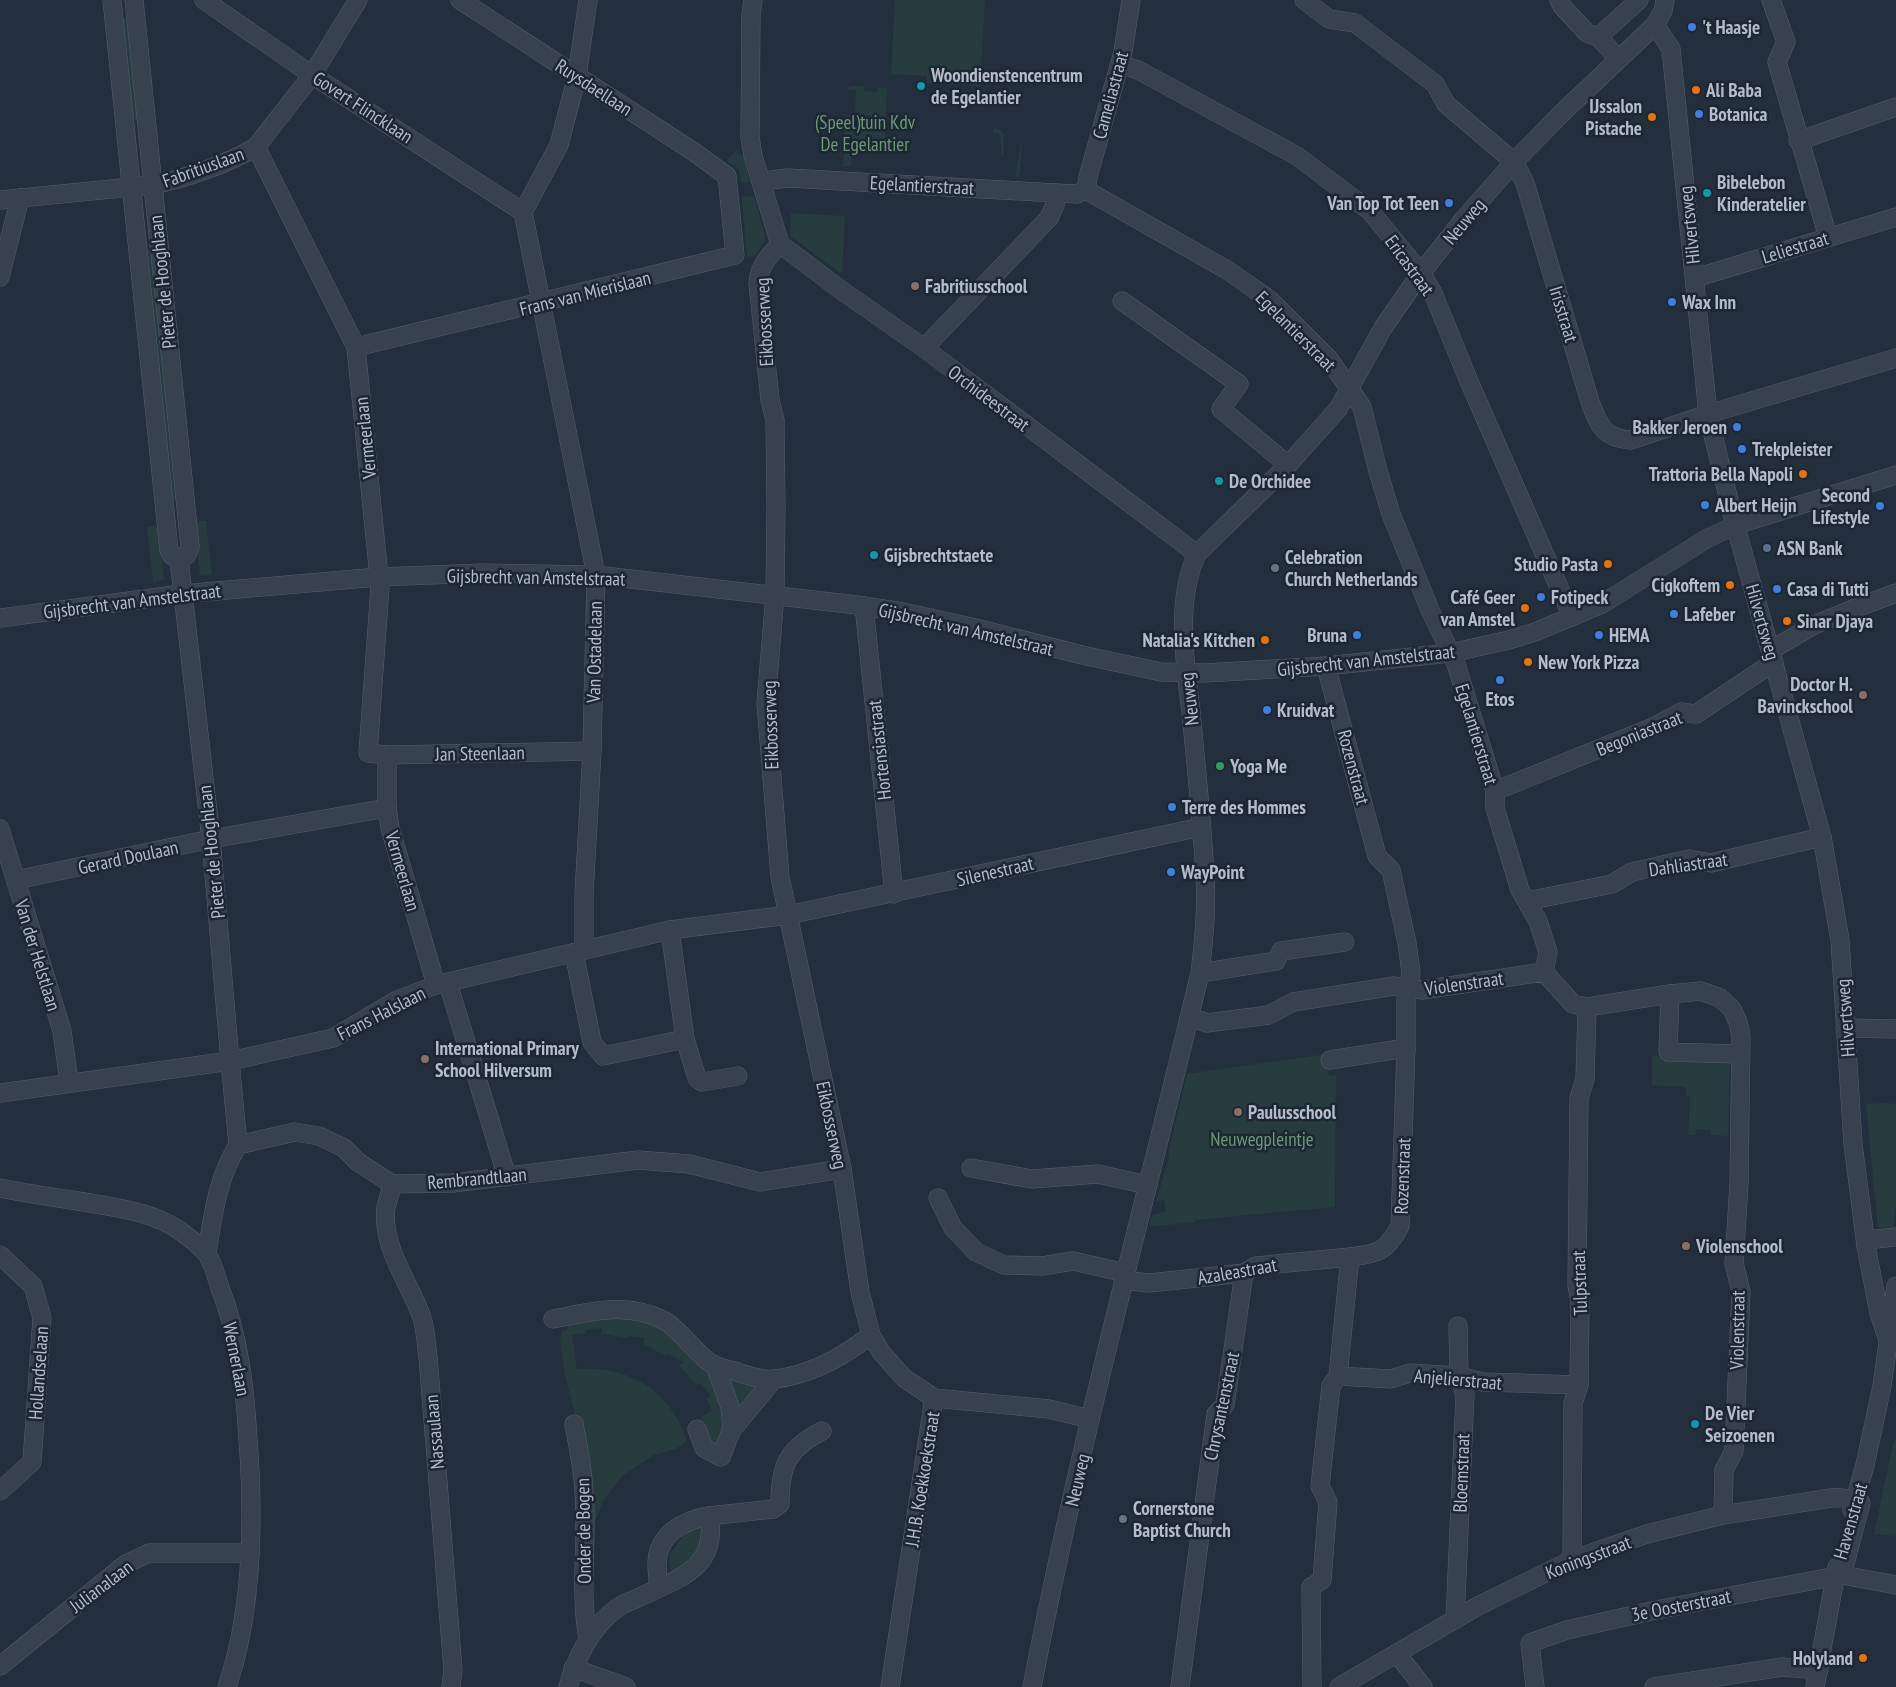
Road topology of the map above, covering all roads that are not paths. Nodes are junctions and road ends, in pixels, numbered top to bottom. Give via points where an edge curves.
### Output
1 (112, 0) edge
2 (134, 0) edge
3 (204, 0) edge
4 (358, 0) edge
5 (460, 0) edge
6 (588, 0) edge
7 (753, 0) edge
8 (1131, 0) edge
9 (1304, 0) edge
10 (1559, 0) edge
11 (1639, 0) edge
12 (1665, 0) edge
13 (1771, 0) edge
14 (1655, 25) junction
15 (1598, 37) junction
16 (1620, 59) junction
17 (1120, 64) junction
18 (312, 75) junction
19 (577, 76) junction
20 (1896, 107) edge
21 (1798, 140) junction
22 (256, 147) junction
23 (1514, 162) junction
24 (727, 176) joint
25 (762, 182) junction
26 (152, 185) junction
27 (131, 186) junction
28 (1086, 190) junction
29 (1056, 193) junction
30 (20, 198) junction
31 (0, 200) edge
32 (523, 212) junction
33 (1896, 217) edge
34 (1828, 237) junction
35 (780, 244) junction
36 (1421, 273) junction
37 (0, 277) edge
38 (1695, 278) junction
39 (1122, 301) dead end
40 (541, 303) junction
41 (356, 348) junction
42 (924, 348) junction
43 (1896, 358) edge
44 (1348, 388) junction
45 (1708, 414) junction
46 (1288, 465) junction
47 (1896, 475) edge
48 (1736, 525) junction
49 (1197, 554) junction
50 (179, 559) junction
51 (596, 575) junction
52 (378, 577) junction
53 (1896, 593) edge
54 (182, 594) junction
55 (775, 595) junction
56 (864, 606) junction
57 (1572, 617) junction
58 (0, 618) edge
59 (1450, 653) junction
60 (1773, 656) junction
61 (1326, 666) junction
62 (1186, 673) junction
63 (592, 751) junction
64 (368, 753) joint
65 (387, 755) junction
66 (1495, 791) junction
67 (387, 808) junction
68 (1201, 827) junction
69 (0, 829) edge
70 (1822, 837) junction
71 (211, 839) junction
72 (16, 880) junction
73 (894, 894) junction
74 (1527, 901) junction
75 (788, 915) junction
76 (670, 930) junction
77 (1346, 942) dead end
78 (579, 951) junction
79 (1544, 972) junction
80 (1200, 973) junction
81 (442, 984) junction
82 (1409, 988) junction
83 (1670, 994) junction
84 (1587, 1007) junction
85 (1188, 1020) junction
86 (1845, 1028) junction
87 (1896, 1029) edge
88 (686, 1039) junction
89 (1406, 1048) junction
90 (1739, 1054) junction
91 (1330, 1060) dead end
92 (230, 1061) junction
93 (738, 1076) dead end
94 (69, 1082) junction
95 (0, 1093) edge
96 (238, 1145) junction
97 (971, 1168) dead end
98 (842, 1169) junction
99 (507, 1177) junction
100 (392, 1184) junction
101 (1148, 1185) junction
102 (0, 1188) edge
103 (938, 1198) dead end
104 (1896, 1237) edge
105 (1866, 1240) junction
106 (207, 1254) junction
107 (0, 1255) edge
108 (1350, 1257) junction
109 (1244, 1273) junction
110 (1125, 1278) junction
111 (1896, 1286) edge
112 (553, 1319) dead end
113 (1458, 1326) dead end
114 (871, 1335) junction
115 (1889, 1346) edge
116 (715, 1365) junction
117 (1338, 1376) junction
118 (1459, 1376) junction
119 (774, 1379) junction
120 (1579, 1385) junction
121 (934, 1398) junction
122 (1090, 1419) junction
123 (574, 1424) dead end
124 (697, 1429) dead end
125 (732, 1430) junction
126 (822, 1431) dead end
127 (0, 1491) edge
128 (1858, 1502) junction
129 (1723, 1515) junction
130 (709, 1516) junction
131 (250, 1553) junction
132 (1572, 1560) junction
133 (1838, 1576) junction
134 (1896, 1585) edge
135 (659, 1588) junction
136 (1455, 1620) junction
137 (588, 1639) junction
138 (1397, 1654) junction
139 (0, 1666) edge
140 (573, 1668) junction
141 (1817, 1679) edge
142 (227, 1687) edge
143 (451, 1687) edge
144 (568, 1687) edge
145 (626, 1687) edge
146 (890, 1687) edge
147 (1032, 1687) edge
148 (1180, 1687) edge
149 (1312, 1687) edge
150 (1340, 1687) edge
151 (1423, 1687) edge
152 (1535, 1687) edge
153 (1654, 1687) edge

1 - 27 street, Pieter de Hooghlaan
2 - 26 street, Pieter de Hooghlaan
3 - 18 street, Govert Flincklaan
4 - 18 street, Fabritiuslaan
5 - 19 street, Ruysdaellaan
6 - 19 street
7 - 25 street via 750,137
8 - 17 street, Cameliastraat
9 - 23 street, Irisstraat via 1329,19 1356,23 1421,73 1435,84 1446,104
10 - 15 street via 1587,33
11 - 15 street
12 - 14 street, Neuweg
13 - 21 street via 1786,42 1777,62
14 - 16 street, Neuweg
14 - 38 street, Hilvertsweg via 1671,49
15 - 16 street
16 - 23 street, Neuweg
17 - 28 street, Cameliastraat
17 - 36 street, Ericastraat via 1138,70 1297,156 1370,211
18 - 22 street, Fabritiuslaan
18 - 32 street, Govert Flincklaan
19 - 24 street, Ruysdaellaan
19 - 32 street via 559,145
20 - 21 street
21 - 34 street
22 - 26 street, Fabritiuslaan via 174,181
22 - 41 street, Vermeerlaan
23 - 36 street, Neuweg
23 - 45 street, Irisstraat via 1525,183 1599,424 1610,436 1631,440
24 - 40 street, Frans van Mierislaan via 735,256
25 - 29 street, Egelantierstraat via 788,178
25 - 35 street
26 - 27 street, Fabritiuslaan
26 - 50 street, Pieter de Hooghlaan via 190,548
27 - 30 street, Fabritiuslaan
27 - 50 street, Pieter de Hooghlaan via 169,550
28 - 29 street, Egelantierstraat via 1077,194
28 - 44 street, Egelantierstraat via 1227,270 1270,300 1329,359
29 - 42 street via 1049,218
30 - 31 street, Fabritiuslaan
30 - 37 street
32 - 40 street, Van Ostadelaan
33 - 34 street, Leliestraat
34 - 38 street, Leliestraat
35 - 42 street, Orchideestraat
35 - 55 street, Eikbosserweg via 766,258 758,275 770,400 775,420
36 - 44 street, Neuweg via 1383,328
36 - 57 street, Ericastraat via 1433,293
38 - 45 street, Hilvertsweg
39 - 46 street via 1239,384 1221,409
40 - 41 street, Frans van Mierislaan
40 - 51 street, Van Ostadelaan
41 - 52 street, Vermeerlaan
42 - 49 street, Orchideestraat
43 - 45 street, Irisstraat
44 - 46 street, Neuweg via 1338,409
44 - 59 street, Egelantierstraat via 1362,407 1391,514
45 - 48 street, Hilvertsweg
46 - 49 street, Neuweg
47 - 48 street, Gijsbrecht van Amstelstraat
48 - 57 street, Gijsbrecht van Amstelstraat via 1708,538 1602,604
48 - 60 street, Hilvertsweg
49 - 62 street, Neuweg via 1190,568 1185,608
50 - 54 street, Pieter de Hooghlaan
51 - 52 street, Gijsbrecht van Amstelstraat via 483,573
51 - 55 street, Gijsbrecht van Amstelstraat
51 - 63 street, Van Ostadelaan
52 - 54 street, Gijsbrecht van Amstelstraat
52 - 64 street, Vermeerlaan via 380,587
53 - 60 street, Begoniastraat via 1814,626
54 - 58 street, Gijsbrecht van Amstelstraat
54 - 71 street, Pieter de Hooghlaan
55 - 56 street, Gijsbrecht van Amstelstraat
55 - 75 street, Eikbosserweg via 766,702 780,877
56 - 62 street, Gijsbrecht van Amstelstraat via 980,629 1161,672
56 - 73 street, Hortensiastraat
57 - 59 street, Gijsbrecht van Amstelstraat via 1510,640
59 - 61 street, Gijsbrecht van Amstelstraat
59 - 66 street, Egelantierstraat
60 - 66 street, Begoniastraat via 1696,714 1681,712
60 - 70 street, Hilvertsweg
61 - 62 street, Gijsbrecht van Amstelstraat
61 - 82 street, Rozenstraat via 1377,856 1391,870 1407,943 1411,973
62 - 68 street, Neuweg
63 - 65 street, Jan Steenlaan
63 - 78 street, Van Ostadelaan
64 - 65 street, Jan Steenlaan
65 - 67 street, Vermeerlaan
66 - 74 street, Egelantierstraat via 1495,808 1520,890
67 - 71 street, Gerard Doulaan
67 - 81 street, Vermeerlaan via 390,828
68 - 73 street, Silenestraat
68 - 80 street, Neuweg via 1207,914
69 - 72 street, Van der Helstlaan
70 - 74 street, Dahliastraat via 1711,863 1689,859 1632,872 1612,884
70 - 86 street, Hilvertsweg via 1840,940
71 - 72 street, Gerard Doulaan
71 - 92 street, Pieter de Hooghlaan
72 - 94 street, Van der Helstlaan via 62,1031
73 - 75 street, Silenestraat
74 - 79 street, Egelantierstraat via 1538,921 1548,952
75 - 76 street, Frans Halslaan
75 - 98 street, Eikbosserweg
76 - 78 street, Frans Halslaan
76 - 88 street
77 - 80 street via 1281,951 1276,961
78 - 81 street, Frans Halslaan
78 - 88 street, Van Ostadelaan via 592,1042 603,1056
79 - 82 street, Violenstraat via 1422,990
79 - 84 street via 1573,1004
80 - 85 street, Neuweg
81 - 92 street, Frans Halslaan via 397,1000 332,1038
81 - 99 street, Vermeerlaan
82 - 85 street, Violenstraat via 1394,986 1292,1002 1269,1014 1252,1017 1207,1023
82 - 89 street, Rozenstraat
83 - 84 street, Violenstraat
83 - 90 street, Violenstraat via 1701,991 1720,998 1732,1009 1738,1022 1741,1036
83 - 90 street via 1668,1052
84 - 120 street, Tulpstraat via 1585,1079 1579,1098
85 - 101 street, Neuweg
86 - 87 street
86 - 105 street, Hilvertsweg via 1853,1144
88 - 93 street via 697,1078 702,1082
89 - 91 street
89 - 108 street, Rozenstraat via 1400,1226 1383,1250
90 - 129 street, Violenstraat via 1739,1183 1734,1263 1741,1292 1734,1451 1724,1470
92 - 94 street, Frans Halslaan
92 - 96 street, Pieter de Hooghlaan
94 - 95 street, Frans Halslaan
96 - 100 street via 296,1132 319,1136 344,1148 358,1162
96 - 106 street via 227,1162 216,1200
97 - 101 street via 1032,1179 1098,1174
98 - 99 street, Rembrandtlaan via 760,1182 689,1164 638,1160
98 - 114 street, Eikbosserweg via 860,1292
99 - 100 street, Rembrandtlaan via 453,1183
100 - 143 street, Nassaulaan via 386,1208 387,1232 392,1255 422,1317 428,1357 453,1670
101 - 110 street, Neuweg
102 - 106 street, Wernerlaan via 151,1216 180,1231
103 - 110 street via 953,1228 976,1252 1004,1265 1042,1266 1073,1260
104 - 105 street
105 - 115 street, Hilvertsweg via 1879,1313
106 - 131 street, Wernerlaan via 226,1302 237,1343 246,1400 251,1485
107 - 127 street, Hollandselaan via 33,1286 42,1318 32,1462
108 - 109 street, Azaleastraat via 1256,1266
108 - 117 street
109 - 110 street, Azaleastraat via 1149,1283
109 - 148 street, Chrysantenstraat via 1225,1405 1216,1414
110 - 122 street, Neuweg
111 - 115 street, Havenstraat
112 - 116 street via 605,1309 636,1311 666,1321
113 - 118 street, Bloemstraat
114 - 119 street via 827,1363
114 - 121 street, Eikbosserweg via 904,1378
115 - 128 street, Havenstraat
116 - 119 street via 750,1376
116 - 125 street via 730,1407
117 - 118 street, Anjelierstraat via 1391,1379 1410,1374
117 - 149 street via 1331,1386 1320,1486 1328,1502 1322,1580 1311,1588
118 - 120 street, Anjelierstraat via 1483,1382
118 - 136 street, Bloemstraat via 1464,1394
119 - 125 street
120 - 132 street, Tulpstraat via 1573,1403
121 - 122 street, J.H.B. Koekkoekstraat via 1049,1409
121 - 146 street, J.H.B. Koekkoekstraat
122 - 147 street, Neuweg
123 - 137 street, Onder de Bogen via 584,1493 583,1587
124 - 125 street via 704,1448 721,1458
126 - 130 street via 805,1439 788,1458 780,1481 780,1504 773,1509
128 - 129 street, Koningsstraat via 1846,1497 1831,1498
128 - 133 street, Havenstraat
129 - 132 street, Koningsstraat via 1647,1534
130 - 135 street via 712,1530 710,1548 697,1566
130 - 135 street via 692,1519 674,1529 661,1544 656,1562
131 - 139 street, Julianalaan via 149,1553 126,1564
131 - 142 street, Wernerlaan via 242,1628
132 - 136 street, Koningsstraat
133 - 134 street
133 - 141 street, Havenstraat
133 - 152 street, 3e Oosterstraat via 1656,1610 1567,1630 1530,1643
135 - 137 street via 618,1607
136 - 138 street, Koningsstraat
137 - 140 street
138 - 150 street, Koningsstraat
138 - 151 street
140 - 144 street
140 - 145 street
141 - 153 street via 1782,1667

